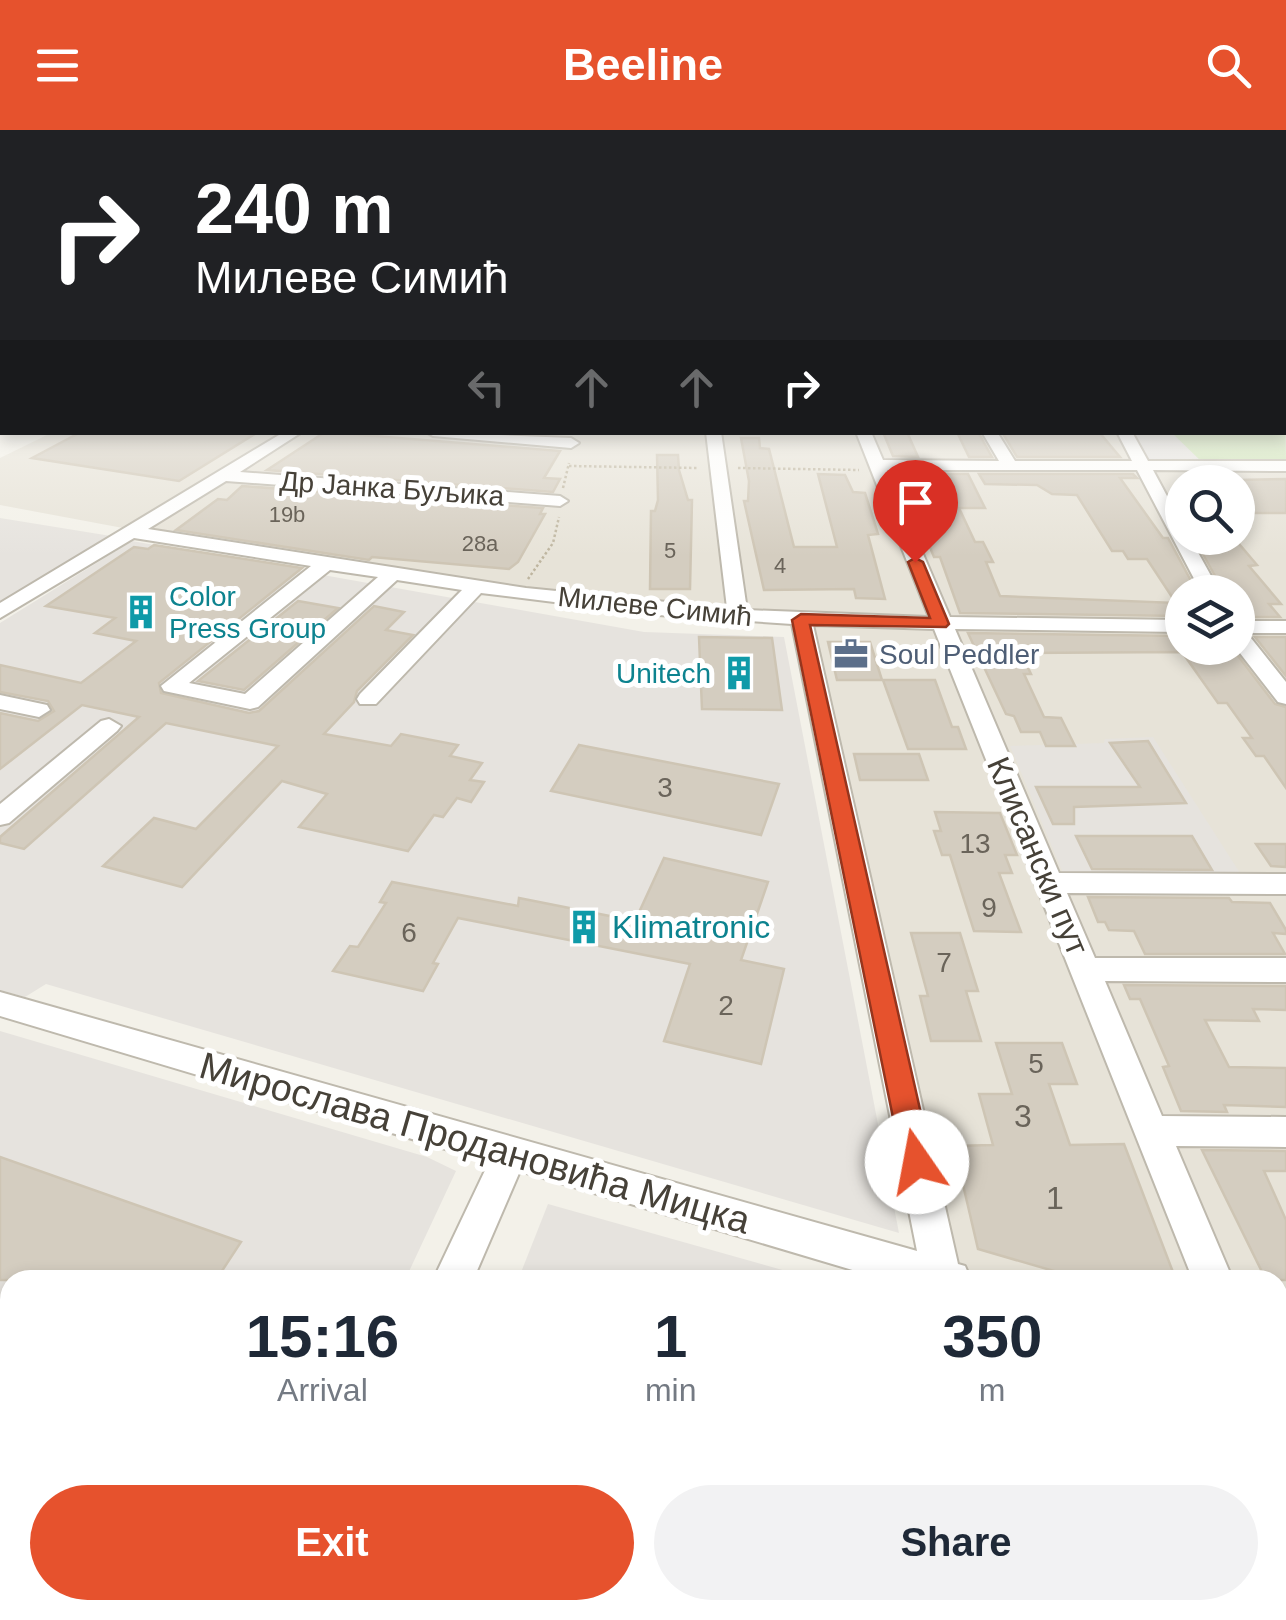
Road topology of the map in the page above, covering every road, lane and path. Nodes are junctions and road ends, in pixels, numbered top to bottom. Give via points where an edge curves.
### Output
1 (290, 435) edge
2 (471, 435) edge
3 (714, 435) edge
4 (864, 435) edge
5 (992, 435) edge
6 (1125, 435) edge
7 (571, 443) joint
8 (876, 464) junction
9 (1010, 466) junction
10 (1286, 466) edge
11 (1141, 467) junction
12 (223, 476) junction
13 (560, 501) junction
14 (131, 532) junction
15 (327, 562) junction
16 (394, 573) junction
17 (1201, 575) edge
18 (477, 586) junction
19 (523, 592) junction
20 (0, 612) edge
21 (738, 615) junction
22 (801, 620) junction
23 (940, 624) junction
24 (1165, 626) edge
25 (1255, 627) edge
26 (1286, 627) edge
27 (1255, 658) edge
28 (1286, 697) edge
29 (368, 700) dead end
30 (0, 702) edge
31 (39, 710) dead end
32 (109, 726) dead end
33 (0, 818) edge
34 (1050, 883) junction
35 (1286, 884) edge
36 (1085, 969) junction
37 (1286, 970) edge
38 (0, 1004) edge
39 (1152, 1131) junction
40 (1286, 1132) edge
41 (510, 1154) junction
42 (458, 1270) edge
43 (915, 1270) edge
44 (944, 1270) edge
45 (1209, 1270) edge

1 - 12 street
2 - 7 street
3 - 21 street
4 - 8 street, Клисански пут
5 - 9 street
6 - 11 street
7 - 13 path
8 - 9 street
8 - 23 street, Клисански пут
9 - 11 street
10 - 11 street
11 - 17 street
12 - 13 street, Др Јанка Буљика
12 - 14 street
13 - 19 path via 558,533
14 - 15 street, Милеве Симић
14 - 20 street
15 - 16 street, Милеве Симић
15 - 16 street via 172,686 250,702
16 - 18 street, Милеве Симић
18 - 19 street, Милеве Симић
18 - 29 street
19 - 21 street, Милеве Симић
21 - 22 street, Милеве Симић
22 - 23 street, Милеве Симић
22 - 44 street
23 - 24 street, Милеве Симић
23 - 34 street, Клисански пут
25 - 26 street
27 - 28 street
30 - 31 street
32 - 33 street
34 - 35 street
34 - 36 street, Клисански пут
36 - 37 street
36 - 39 street, Клисански пут
38 - 41 street, Мирослава Продановића Мицка
39 - 40 street
39 - 45 street, Клисански пут
41 - 42 street
41 - 43 street, Мирослава Продановића Мицка

